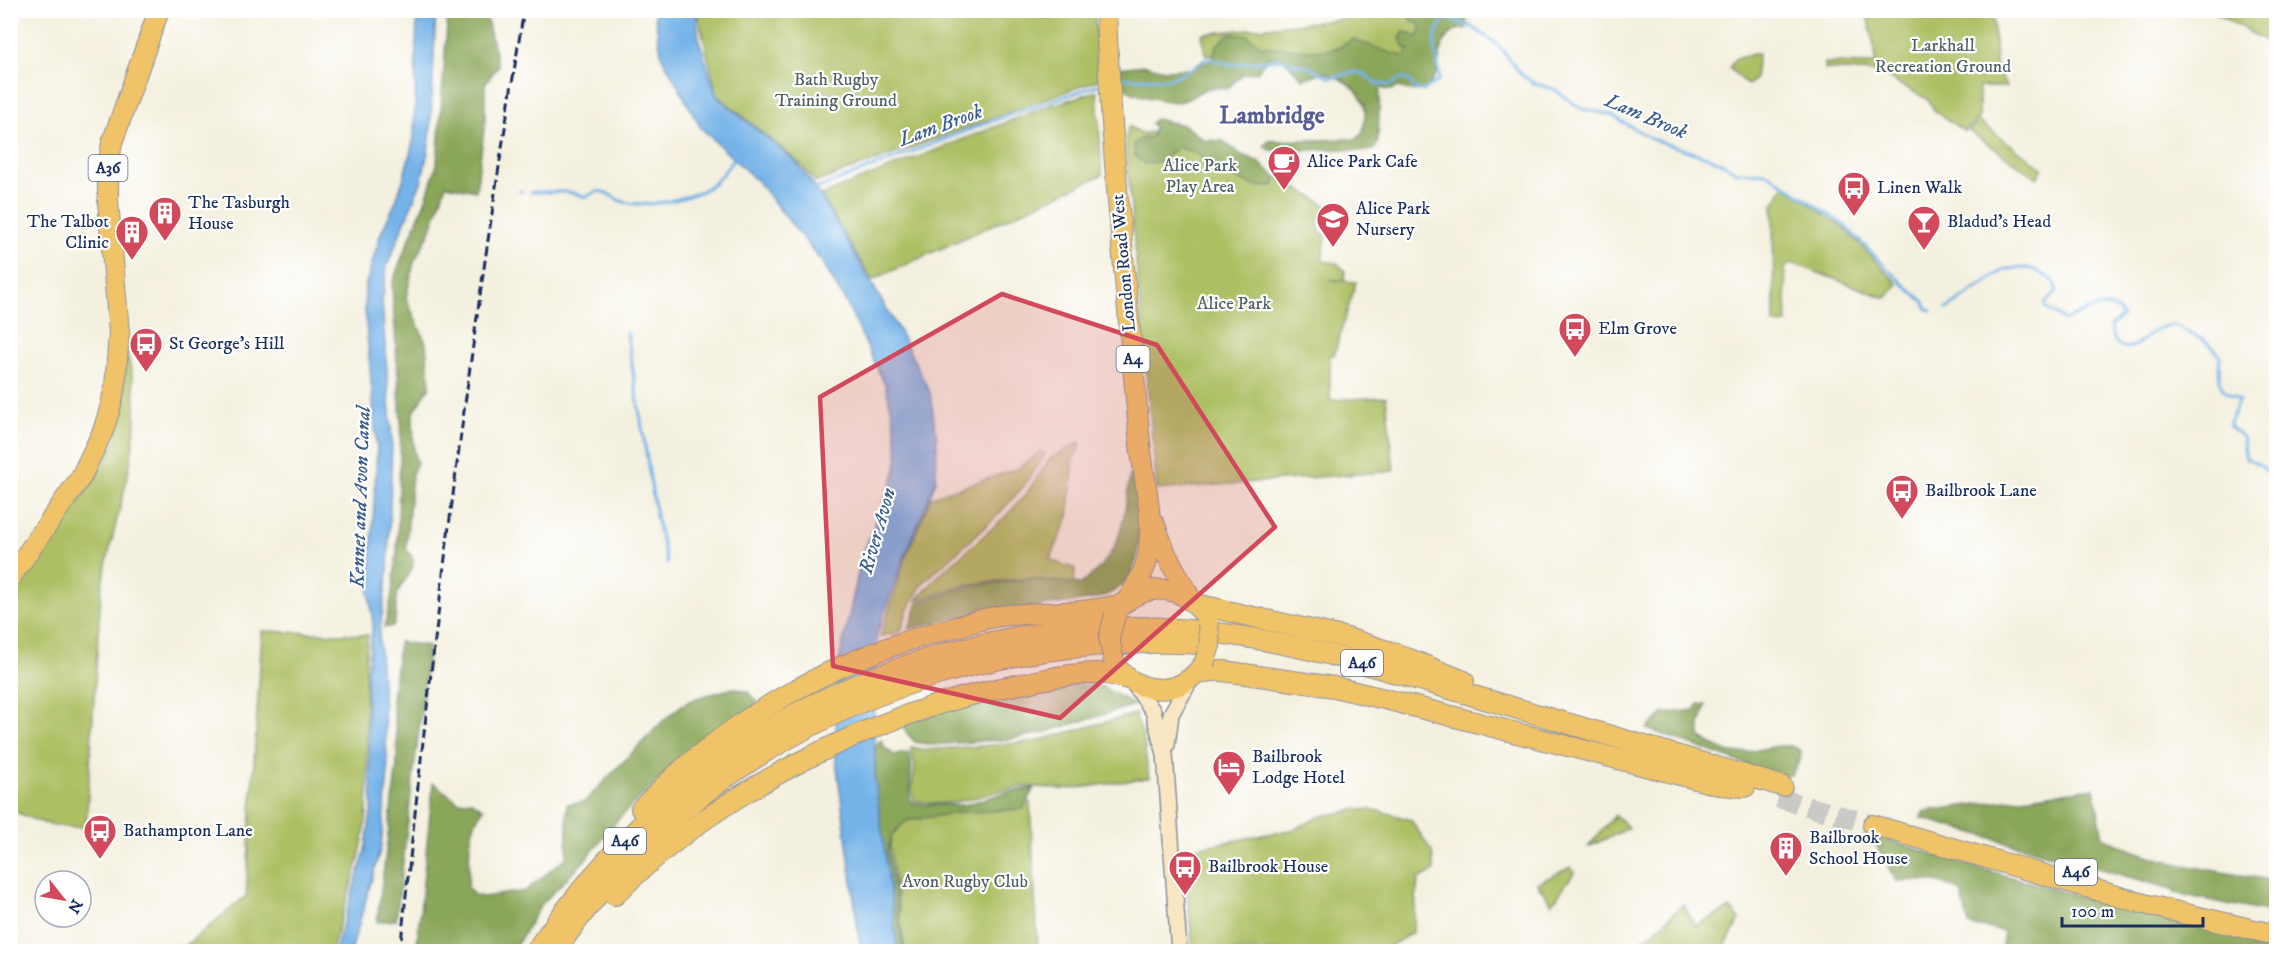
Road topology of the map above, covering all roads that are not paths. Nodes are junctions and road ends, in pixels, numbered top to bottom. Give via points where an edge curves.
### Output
1 (159, 10) edge
2 (1106, 10) edge
3 (1149, 509) junction
4 (10, 578) edge
5 (1194, 602) junction
6 (1121, 607) junction
7 (932, 667) junction
8 (1197, 673) junction
9 (1131, 681) junction
10 (1603, 734) junction
11 (1165, 754) junction
12 (1745, 787) junction
13 (2277, 922) edge
14 (2277, 934) edge
15 (534, 951) edge
16 (555, 951) edge
17 (566, 951) edge
18 (1179, 951) edge

1 - 4 highway, A36 via 112,143 108,167 119,333 109,412 81,477
2 - 3 highway, London Road West / A4 via 1111,136
3 - 5 highway, London Road West / A4 via 1166,554
3 - 6 highway, London Road West / A4 via 1148,556 1143,574
5 - 6 highway via 1175,591 1155,589
5 - 8 highway, A4, bridge via 1208,623 1210,645
5 - 10 highway via 1384,650
6 - 9 highway, A4, bridge via 1109,638 1114,661
6 - 15 highway via 998,616 922,635 820,676 776,700 738,725 644,806 572,888
7 - 10 highway, A46 via 993,643 1053,633 1129,627 1236,634 1351,660
7 - 12 highway, A46 via 1052,649 1135,642 1233,647 1349,670
7 - 15 highway, A46 via 879,676 803,710 735,750 651,816 615,851
7 - 16 highway, A46 via 776,745 698,799 623,867
8 - 9 highway via 1180,686 1156,690
8 - 11 street via 1171,714
8 - 12 highway via 1219,670 1334,687 1709,782
9 - 11 street via 1154,711
9 - 17 highway via 1098,673 990,689 907,714 840,742 732,801 669,847 632,878
10 - 12 highway, A46 via 1780,792
11 - 18 street
13 - 14 highway, A46 via 2178,901 1875,819 2148,905

